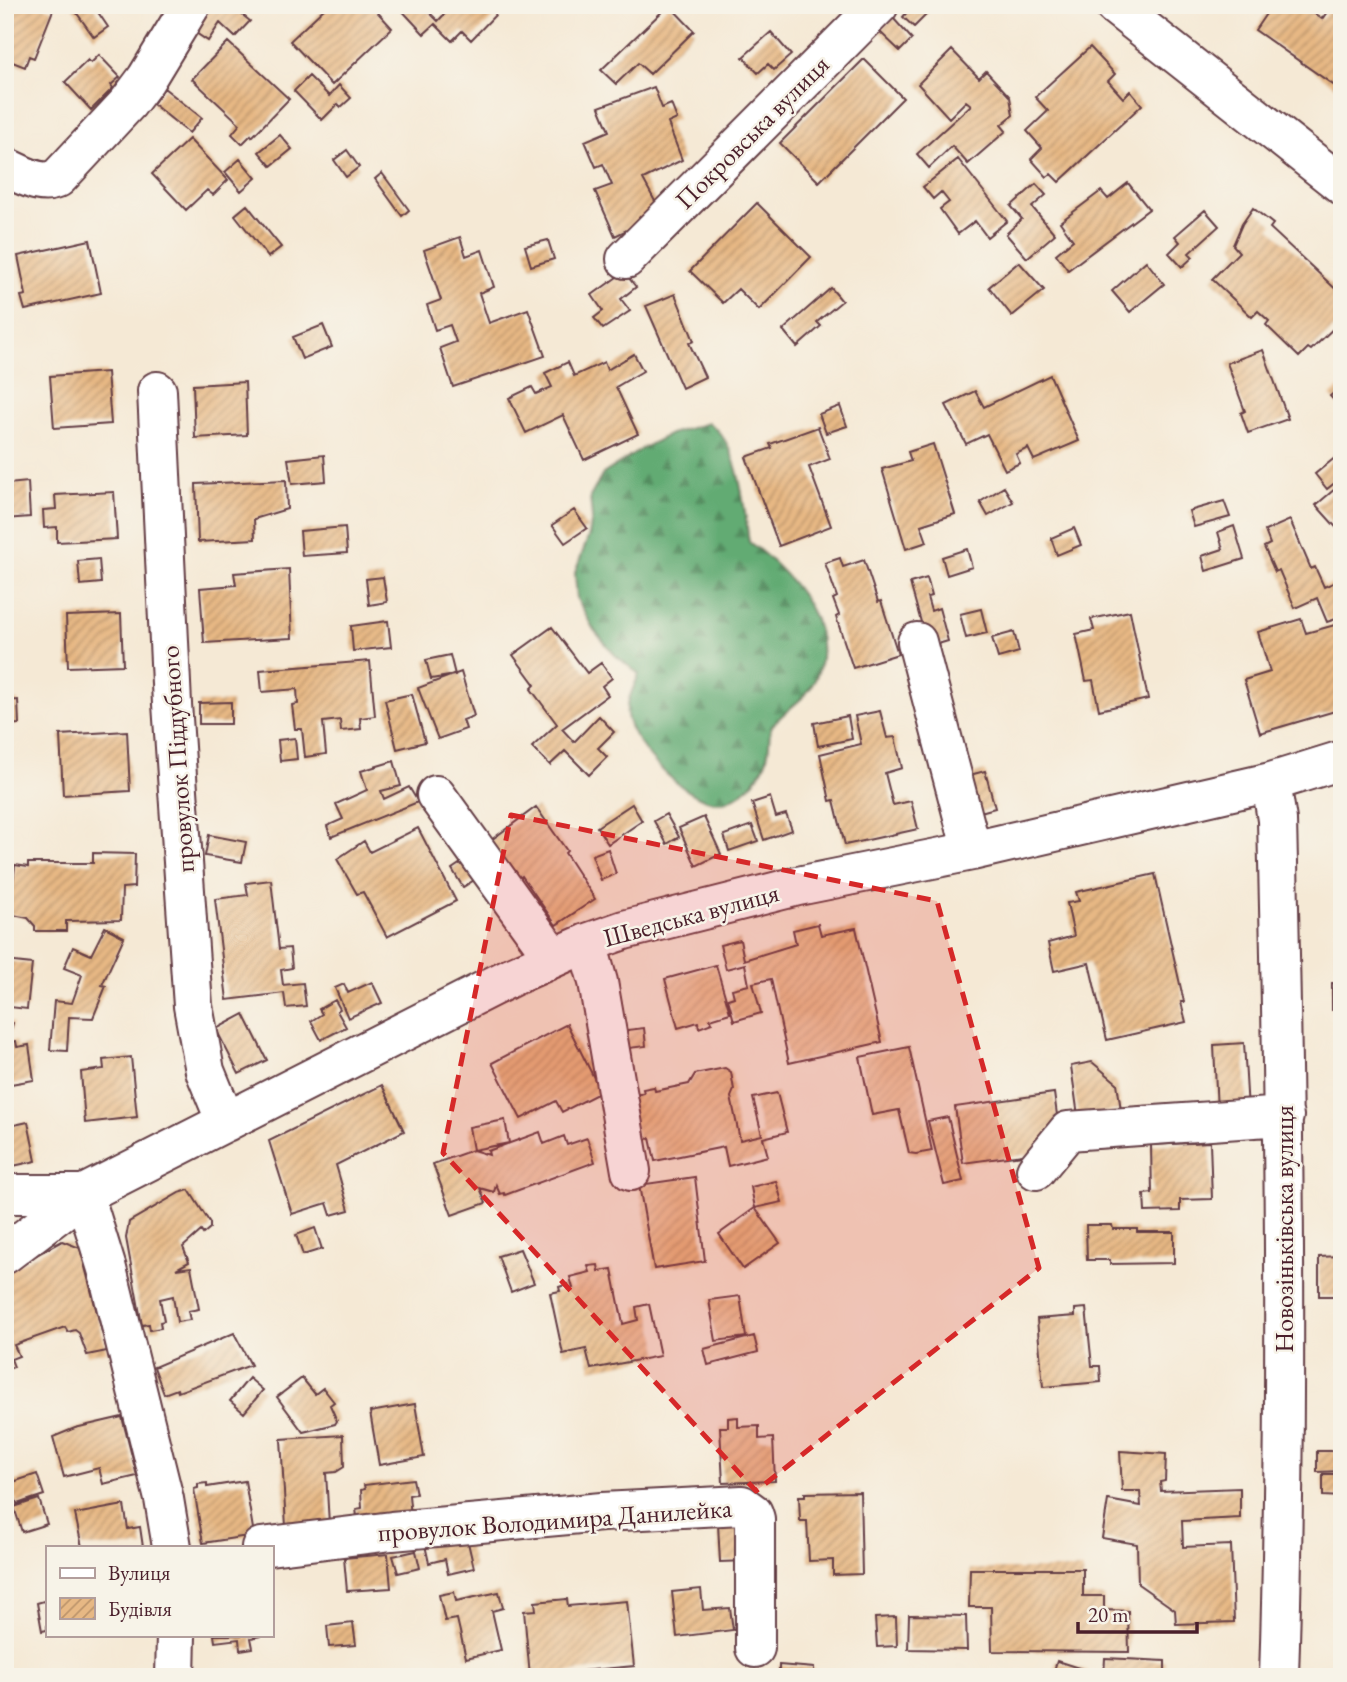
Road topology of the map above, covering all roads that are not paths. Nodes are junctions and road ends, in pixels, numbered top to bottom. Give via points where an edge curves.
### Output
1 (191, 5) edge
2 (879, 5) edge
3 (1114, 5) edge
4 (5, 167) edge
5 (1342, 185) edge
6 (626, 259) dead end
7 (156, 391) dead end
8 (917, 642) dead end
9 (1342, 760) edge
10 (1271, 782) junction
11 (436, 796) dead end
12 (972, 851) junction
13 (570, 950) junction
14 (1284, 1116) junction
15 (226, 1122) junction
16 (1036, 1170) dead end
17 (631, 1171) dead end
18 (5, 1194) edge
19 (85, 1194) junction
20 (5, 1254) edge
21 (172, 1546) edge
22 (269, 1546) edge
23 (176, 1636) edge
24 (755, 1648) dead end
25 (175, 1677) edge
26 (1279, 1677) edge

1 - 4 street via 134,95 58,178 43,182
2 - 6 street, Покровська вулиця
3 - 5 street
7 - 15 street, провулок Піддубного via 193,1006 205,1070
8 - 12 street
9 - 10 street, Шведська вулиця
10 - 12 street, Шведська вулиця
10 - 14 street, Новозіньківська вулиця via 1277,820
11 - 13 street
12 - 13 street, Шведська вулиця via 797,886 624,930
13 - 15 street, Шведська вулиця
13 - 17 street via 598,982
14 - 16 street via 1068,1131
14 - 26 street, Новозіньківська вулиця via 1284,1515
15 - 19 street, Шведська вулиця
18 - 19 street, Шведська вулиця
19 - 20 street, Шведська вулиця
19 - 21 street via 164,1499
22 - 24 street, провулок Володимира Данилейка via 576,1514 742,1505 755,1519
23 - 25 street

